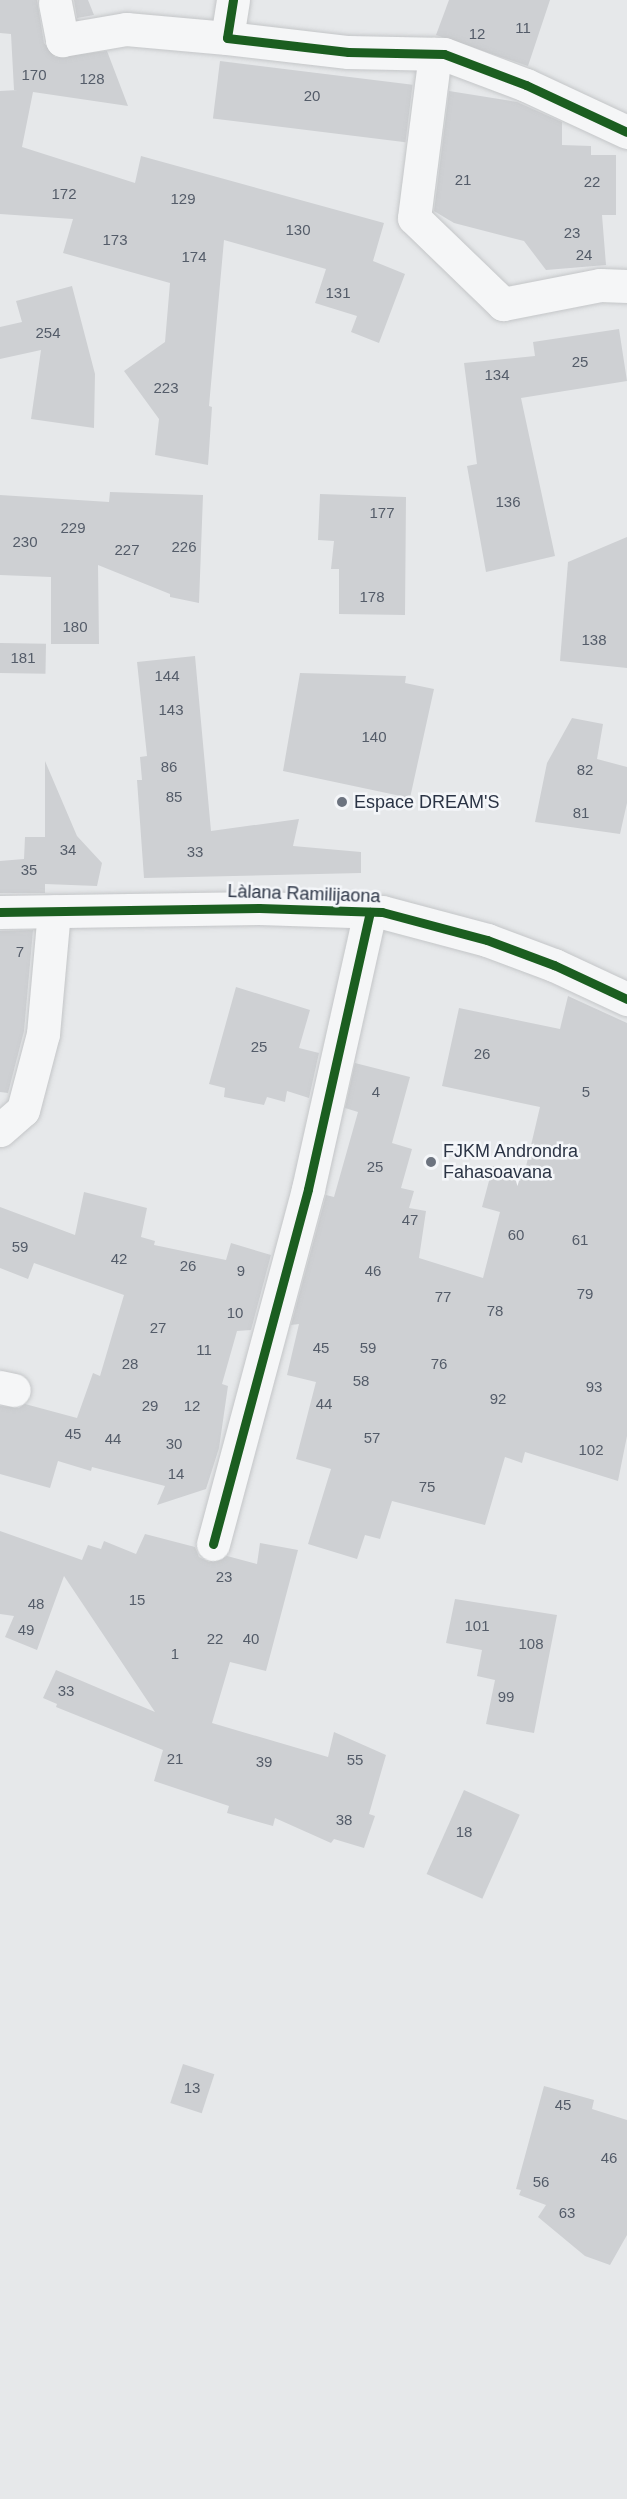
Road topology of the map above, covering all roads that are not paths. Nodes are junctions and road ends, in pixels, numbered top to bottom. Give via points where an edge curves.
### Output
1 (233, 0) edge
2 (55, 3) dead end
3 (227, 38) junction
4 (435, 54) junction
5 (627, 132) edge
6 (627, 286) edge
7 (54, 911) junction
8 (0, 912) edge
9 (370, 912) junction
10 (627, 999) edge
11 (0, 1130) edge
12 (213, 1544) dead end

1 - 3 street
2 - 3 street via 62,40 126,29
3 - 4 street via 348,52
4 - 5 street via 526,85
4 - 6 street via 414,218 503,304 600,285
7 - 8 street, Làlana Ramilijaona
7 - 9 street, Làlana Ramilijaona via 259,908
7 - 11 street via 43,1034 23,1110
9 - 10 street, Làlana Ramilijaona via 417,920 487,940
9 - 12 street via 308,1189

